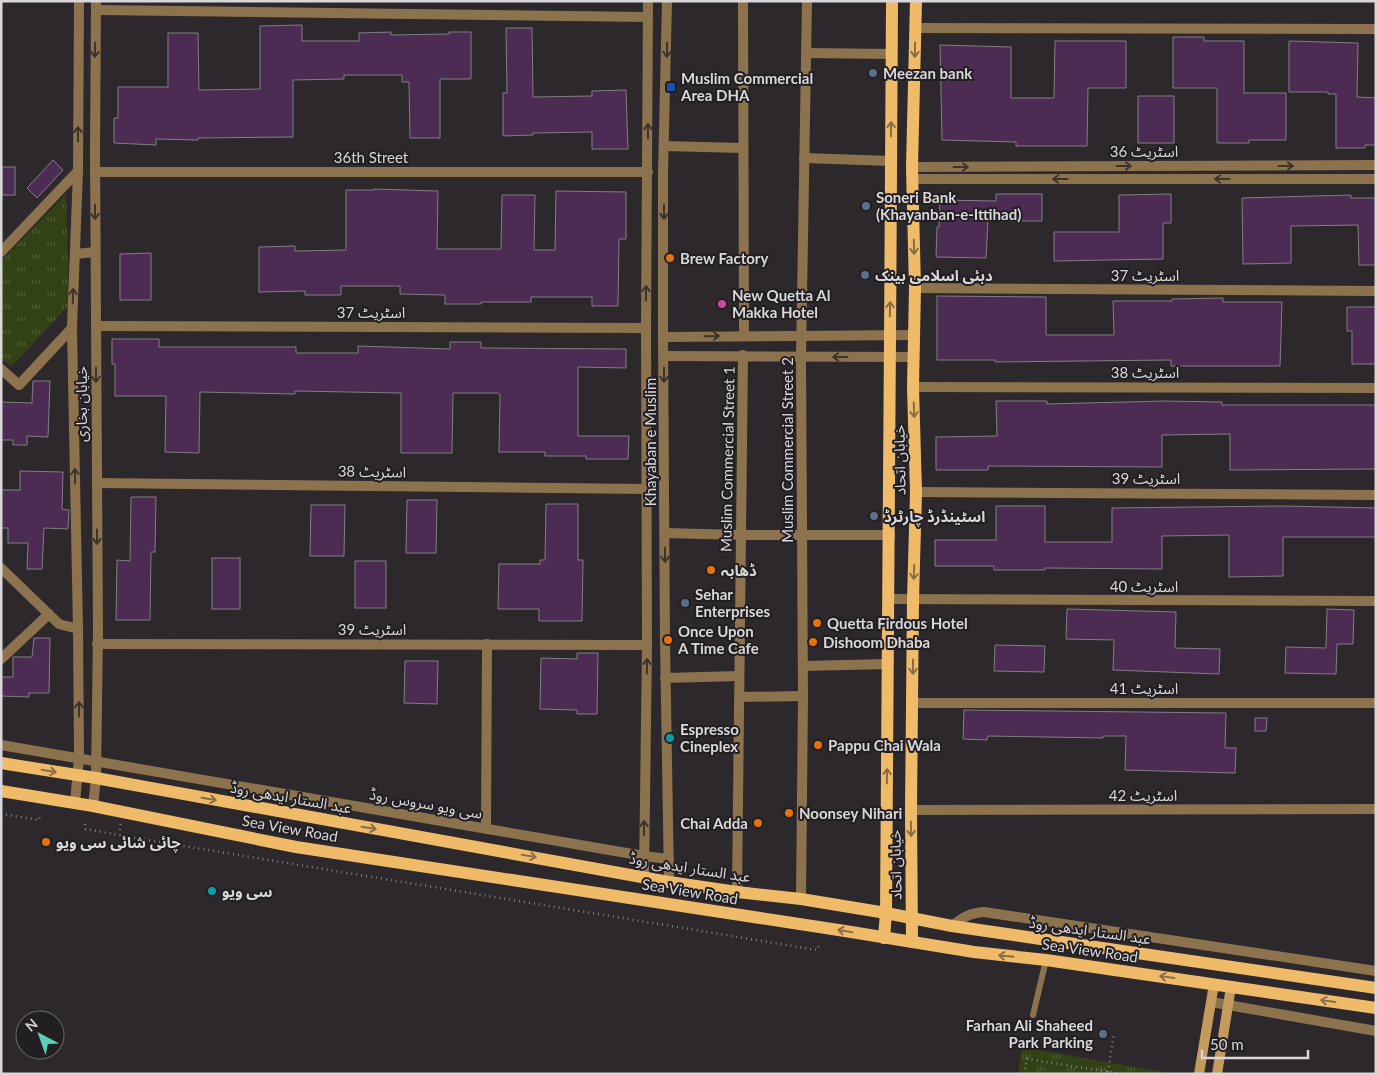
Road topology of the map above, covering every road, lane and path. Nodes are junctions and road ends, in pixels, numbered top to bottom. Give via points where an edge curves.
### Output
1 (79, 1) edge
2 (648, 1) edge
3 (667, 1) edge
4 (743, 1) edge
5 (807, 1) edge
6 (892, 1) edge
7 (916, 1) edge
8 (96, 6) edge
9 (648, 16) junction
10 (915, 28) junction
11 (1376, 29) edge
12 (806, 53) junction
13 (892, 54) junction
14 (666, 78) junction
15 (648, 79) junction
16 (664, 146) junction
17 (743, 148) junction
18 (804, 158) junction
19 (891, 161) junction
20 (1376, 165) edge
21 (78, 170) junction
22 (95, 172) junction
23 (648, 172) junction
24 (913, 173) junction
25 (1376, 179) edge
26 (1, 252) edge
27 (95, 252) junction
28 (75, 254) junction
29 (664, 260) junction
30 (647, 261) junction
31 (915, 288) junction
32 (1376, 291) edge
33 (96, 326) junction
34 (72, 328) junction
35 (646, 328) junction
36 (889, 335) junction
37 (914, 335) junction
38 (744, 336) junction
39 (663, 337) junction
40 (801, 337) junction
41 (743, 355) junction
42 (664, 356) junction
43 (801, 357) junction
44 (889, 357) junction
45 (914, 357) junction
46 (1, 369) edge
47 (913, 387) junction
48 (1376, 388) edge
49 (646, 444) junction
50 (665, 444) junction
51 (97, 483) junction
52 (646, 489) junction
53 (916, 492) junction
54 (1376, 495) edge
55 (665, 533) junction
56 (741, 535) junction
57 (802, 535) junction
58 (890, 536) junction
59 (1, 568) edge
60 (6, 578) edge
61 (890, 599) junction
62 (913, 600) junction
63 (1376, 601) edge
64 (49, 614) junction
65 (78, 629) junction
66 (97, 644) junction
67 (487, 644) junction
68 (647, 645) junction
69 (1, 659) edge
70 (888, 664) junction
71 (803, 666) junction
72 (739, 676) junction
73 (666, 678) junction
74 (803, 696) junction
75 (739, 697) junction
76 (913, 703) junction
77 (1376, 703) edge
78 (1, 745) edge
79 (79, 758) junction
80 (96, 761) junction
81 (1, 763) edge
82 (77, 776) junction
83 (96, 778) junction
84 (1, 791) edge
85 (75, 803) junction
86 (93, 806) junction
87 (1376, 809) edge
88 (911, 810) junction
89 (1, 814) edge
90 (40, 816) dead end
91 (85, 824) dead end
92 (486, 829) junction
93 (644, 856) junction
94 (669, 859) junction
95 (644, 877) junction
96 (669, 882) junction
97 (737, 892) junction
98 (801, 899) junction
99 (886, 913) junction
100 (912, 919) junction
101 (952, 926) junction
102 (884, 938) junction
103 (912, 942) junction
104 (820, 944) dead end
105 (1046, 960) junction
106 (1376, 971) edge
107 (1214, 984) junction
108 (1231, 987) junction
109 (1376, 988) edge
110 (1210, 1002) junction
111 (1228, 1005) junction
112 (1376, 1008) edge
113 (1033, 1015) dead end
114 (1376, 1031) edge
115 (1114, 1033) dead end
116 (1108, 1072) junction
117 (1024, 1074) edge
118 (1123, 1074) edge
119 (1199, 1074) edge
120 (1217, 1074) edge

21 -> 1 street, خیابان بخاری
2 - 9 street, Khayaban e Muslim
3 -> 14 street, Khayaban e Muslim
4 - 17 street
5 - 12 street, Muslim Commercial Street 2
6 - 13 main road, خیابان اتحاد
7 - 10 main road, خیابان اتحاد
8 - 9 street
8 -> 22 street, خیابان بخاری
9 - 15 street, Khayaban e Muslim
10 - 11 street
10 -> 24 main road, خیابان اتحاد
12 - 13 street
12 - 18 street, Muslim Commercial Street 2
19 -> 13 main road, خیابان اتحاد
14 - 15 street
14 - 16 street, Khayaban e Muslim
23 -> 15 street, Khayaban e Muslim
16 - 17 street
16 -> 29 street, Khayaban e Muslim
17 - 38 street
18 - 19 street
18 - 40 street, Muslim Commercial Street 2
36 -> 19 main road, خیابان اتحاد
24 -> 20 street, اسٹریٹ 36
21 - 26 street
21 - 28 street, خیابان بخاری
22 - 23 street, 36th Street
22 -> 27 street, خیابان بخاری
23 - 30 street, Khayaban e Muslim
25 -> 24 street, اسٹریٹ 36
24 -> 31 main road, خیابان اتحاد
27 - 28 street
27 - 33 street, خیابان بخاری
34 -> 28 street, خیابان بخاری
29 - 30 street
29 - 39 street, Khayaban e Muslim
35 -> 30 street, Khayaban e Muslim
31 - 32 street, اسٹریٹ 37
31 - 37 main road, خیابان اتحاد
33 - 35 street, اسٹریٹ 37
33 -> 51 street, خیابان بخاری
34 - 46 street via 19,385
65 -> 34 street, خیابان بخاری
35 - 49 street, Khayaban e Muslim
36 - 37 street
36 - 40 street
36 - 44 main road, خیابان اتحاد
37 - 45 main road, خیابان اتحاد
39 -> 38 street
38 - 40 street
39 - 42 street, Khayaban e Muslim
40 - 43 street, Muslim Commercial Street 2
41 - 42 street
41 - 43 street
41 - 56 street, Muslim Commercial Street 1
42 -> 50 street, Khayaban e Muslim
44 -> 43 street
43 - 57 street, Muslim Commercial Street 2
44 - 45 street
44 - 58 main road, خیابان اتحاد
45 - 47 main road, خیابان اتحاد
47 - 48 street, اسٹریٹ 38
47 -> 53 main road, خیابان اتحاد
49 - 50 street
49 - 52 street, Khayaban e Muslim
50 - 55 street, Khayaban e Muslim
51 - 52 street, اسٹریٹ 38
51 -> 66 street, خیابان بخاری
52 - 68 street, Khayaban e Muslim
53 - 54 street, اسٹریٹ 39
53 -> 62 main road, خیابان اتحاد
55 - 56 street
55 -> 73 street, Khayaban e Muslim
56 - 57 street
56 - 72 street, Muslim Commercial Street 1
57 - 58 street
57 - 71 street, Muslim Commercial Street 2
58 - 61 main road, خیابان اتحاد
59 - 60 street
60 - 64 street
61 - 62 street, اسٹریٹ 40
61 - 70 main road, خیابان اتحاد
62 - 63 street, اسٹریٹ 40
62 -> 76 main road, خیابان اتحاد
64 - 65 street via 59,624
64 - 69 street
79 -> 65 street, خیابان بخاری
66 - 67 street, اسٹریٹ 39
66 - 80 street, خیابان بخاری
67 - 68 street, اسٹریٹ 39
67 - 92 street
93 -> 68 street, Khayaban e Muslim
70 - 71 street
99 -> 70 main road, خیابان اتحاد
71 - 74 street, Muslim Commercial Street 2
72 - 73 street
72 - 75 street, Muslim Commercial Street 1
73 - 94 street, Khayaban e Muslim
74 - 75 street
74 - 98 street, Muslim Commercial Street 2
75 - 97 street, Muslim Commercial Street 1
76 - 77 street, اسٹریٹ 41
76 - 88 main road, خیابان اتحاد
78 - 79 street, سی ویو سروس روڈ
79 - 80 street, سی ویو سروس روڈ
79 - 82 street, خیابان بخاری
80 - 83 street, خیابان بخاری
80 - 92 street, سی ویو سروس روڈ
81 -> 82 main road, عبد الستار ایدھی روڈ
82 - 83 main road, عبد الستار ایدھی روڈ
82 - 85 street, خیابان بخاری
83 - 86 street, خیابان بخاری
83 -> 95 main road, عبد الستار ایدھی روڈ
84 - 85 main road, Sea View Road
85 - 86 main road, Sea View Road
102 -> 86 main road, Sea View Road via 296,847
87 - 88 street, اسٹریٹ 42
88 -> 100 main road, خیابان اتحاد
89 - 90 path via 39,820
91 - 104 path via 85,829 159,842 725,936 817,950
92 - 93 street, سی ویو سروس روڈ
93 - 94 street, سی ویو سروس روڈ
93 - 95 street, Khayaban e Muslim
94 - 96 street, Khayaban e Muslim
95 - 96 main road, عبد الستار ایدھی روڈ
96 - 97 main road, عبد الستار ایدھی روڈ
97 - 98 main road, عبد الستار ایدھی روڈ
98 - 99 main road, عبد الستار ایدھی روڈ
99 - 100 main road, عبد الستار ایدھی روڈ
99 - 102 main road, خیابان اتحاد
100 - 101 main road, عبد الستار ایدھی روڈ
100 - 103 main road, خیابان اتحاد
101 - 106 street via 972,913 984,912
101 - 109 main road, عبد الستار ایدھی روڈ
102 - 103 main road, Sea View Road
105 -> 103 main road, Sea View Road
107 -> 105 main road, Sea View Road
105 - 113 lane
107 - 108 main road, Sea View Road
107 - 110 main road
108 - 111 main road
112 -> 108 main road, Sea View Road
110 - 111 street
110 - 119 main road
111 - 114 street
111 - 120 main road
115 - 116 path
116 - 117 path via 1027,1059
116 - 118 path

